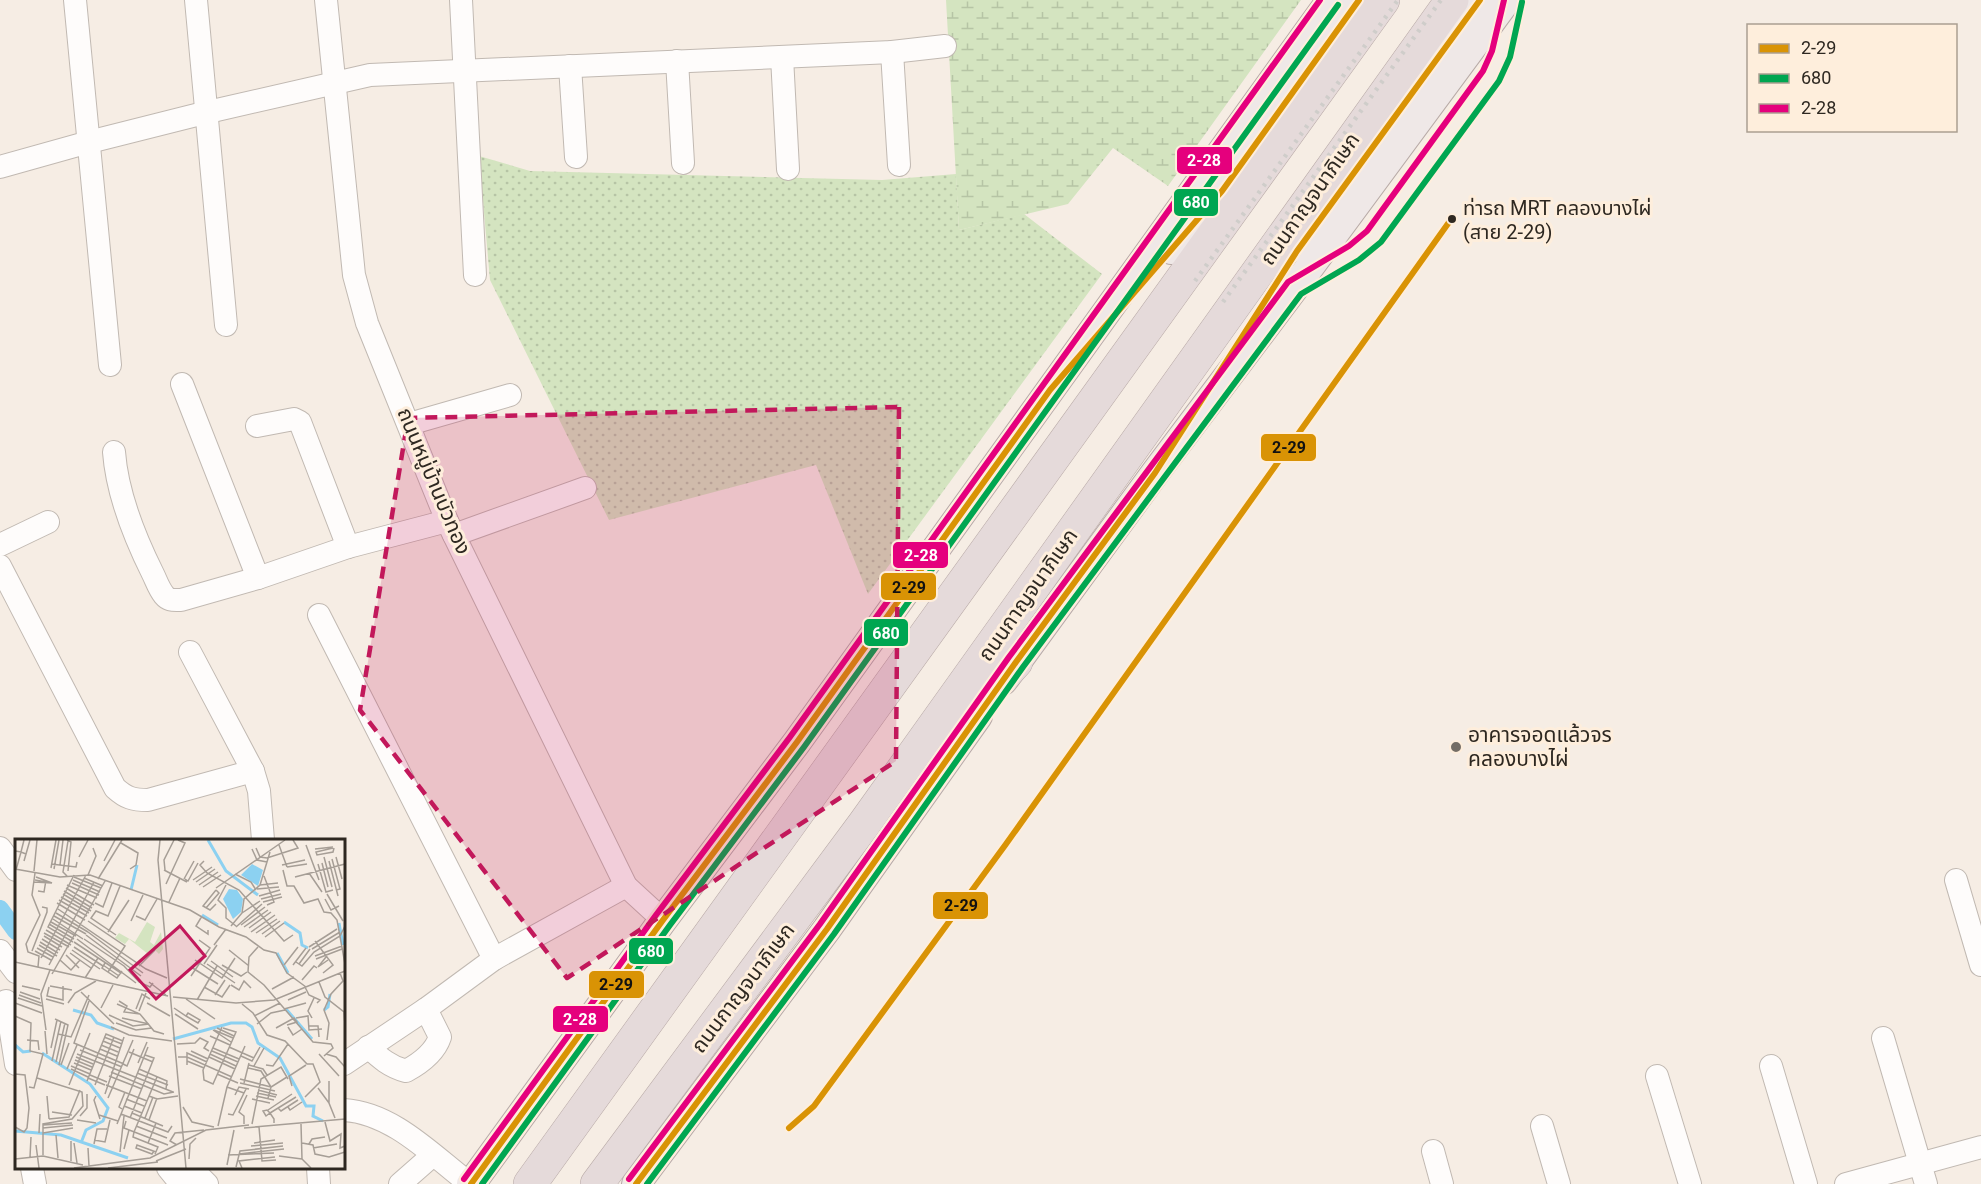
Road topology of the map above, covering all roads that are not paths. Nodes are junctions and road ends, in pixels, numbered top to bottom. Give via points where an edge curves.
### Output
1 (75, 0) edge
2 (196, 0) edge
3 (326, 0) edge
4 (461, 0) edge
5 (1331, 0) edge
6 (1359, 0) edge
7 (1383, 0) edge
8 (1507, 0) edge
9 (1467, 5) edge
10 (945, 46) dead end
11 (892, 52) junction
12 (782, 57) junction
13 (677, 61) junction
14 (570, 66) junction
15 (464, 71) junction
16 (335, 84) junction
17 (208, 112) junction
18 (89, 142) junction
19 (576, 157) dead end
20 (683, 163) dead end
21 (899, 165) dead end
22 (0, 167) edge
23 (788, 169) dead end
24 (476, 275) dead end
25 (226, 325) dead end
26 (110, 365) dead end
27 (182, 384) dead end
28 (1050, 390) junction
29 (510, 395) dead end
30 (409, 424) junction
31 (257, 426) dead end
32 (114, 452) dead end
33 (1155, 473) junction
34 (585, 488) dead end
35 (48, 522) dead end
36 (451, 528) junction
37 (0, 545) edge
38 (348, 548) junction
39 (0, 566) edge
40 (258, 578) junction
41 (319, 615) dead end
42 (190, 652) dead end
43 (1016, 662) junction
44 (253, 771) junction
45 (864, 824) junction
46 (263, 839) edge
47 (0, 848) edge
48 (15, 869) edge
49 (1956, 880) dead end
50 (626, 886) junction
51 (663, 920) junction
52 (494, 959) junction
53 (1981, 965) edge
54 (7, 1000) edge
55 (426, 1009) junction
56 (1883, 1038) dead end
57 (368, 1047) junction
58 (15, 1057) edge
59 (345, 1063) edge
60 (1771, 1066) dead end
61 (1658, 1076) dead end
62 (345, 1110) edge
63 (1542, 1126) dead end
64 (1981, 1147) edge
65 (1433, 1151) dead end
66 (433, 1155) junction
67 (33, 1169) edge
68 (170, 1169) edge
69 (194, 1169) edge
70 (318, 1169) edge
71 (1923, 1174) edge
72 (35, 1184) edge
73 (181, 1184) edge
74 (207, 1184) edge
75 (319, 1184) edge
76 (400, 1184) edge
77 (470, 1184) edge
78 (530, 1184) edge
79 (597, 1184) edge
80 (636, 1184) edge
81 (1443, 1184) edge
82 (1559, 1184) edge
83 (1690, 1184) edge
84 (1806, 1184) edge
85 (1846, 1184) edge

1 - 18 street
2 - 17 street
3 - 16 street, ถนนหมู่บ้านบัวทอง
4 - 15 street
5 - 28 main road
6 - 28 main road via 1222,191
7 - 78 highway
8 - 33 main road
9 - 33 main road via 1297,251
9 - 45 highway, ถนนกาญจนาภิเษก
10 - 11 street
11 - 12 street
11 - 21 street
12 - 13 street
12 - 23 street
13 - 14 street
13 - 20 street
14 - 15 street
14 - 19 street
15 - 16 street via 370,75
15 - 24 street
16 - 17 street
16 - 30 street, ถนนหมู่บ้านบัวทอง via 357,292
17 - 18 street
17 - 25 street
18 - 22 street
18 - 26 street
27 - 40 street
28 - 51 main road via 797,742
29 - 30 street
30 - 36 street, ถนนหมู่บ้านบัวทอง
31 - 38 street via 294,419 300,422
32 - 40 street via 120,490 163,594 171,600 181,600
33 - 43 main road
34 - 36 street
35 - 37 street
36 - 38 street
36 - 50 street, ถนนหมู่บ้านบัวทอง
38 - 40 street
39 - 44 street via 116,788 125,797 148,800
41 - 52 street
42 - 44 street
43 - 45 highway
43 - 80 main road via 833,920
44 - 46 street via 259,791
45 - 79 highway, ถนนกาญจนาภิเษก
47 - 48 street
49 - 53 street
50 - 51 street, ถนนหมู่บ้านบัวทอง
50 - 52 street
51 - 77 main road
52 - 55 street
54 - 58 street
55 - 57 street
55 - 57 street via 440,1037 418,1065 406,1071 397,1069
56 - 71 street
57 - 59 street
60 - 84 street
61 - 83 street
62 - 66 street via 370,1114 387,1122
63 - 82 street
64 - 71 street
65 - 81 street
66 - 76 street
66 - 77 street
67 - 72 street
68 - 73 street
69 - 74 street
70 - 75 street
71 - 85 street

